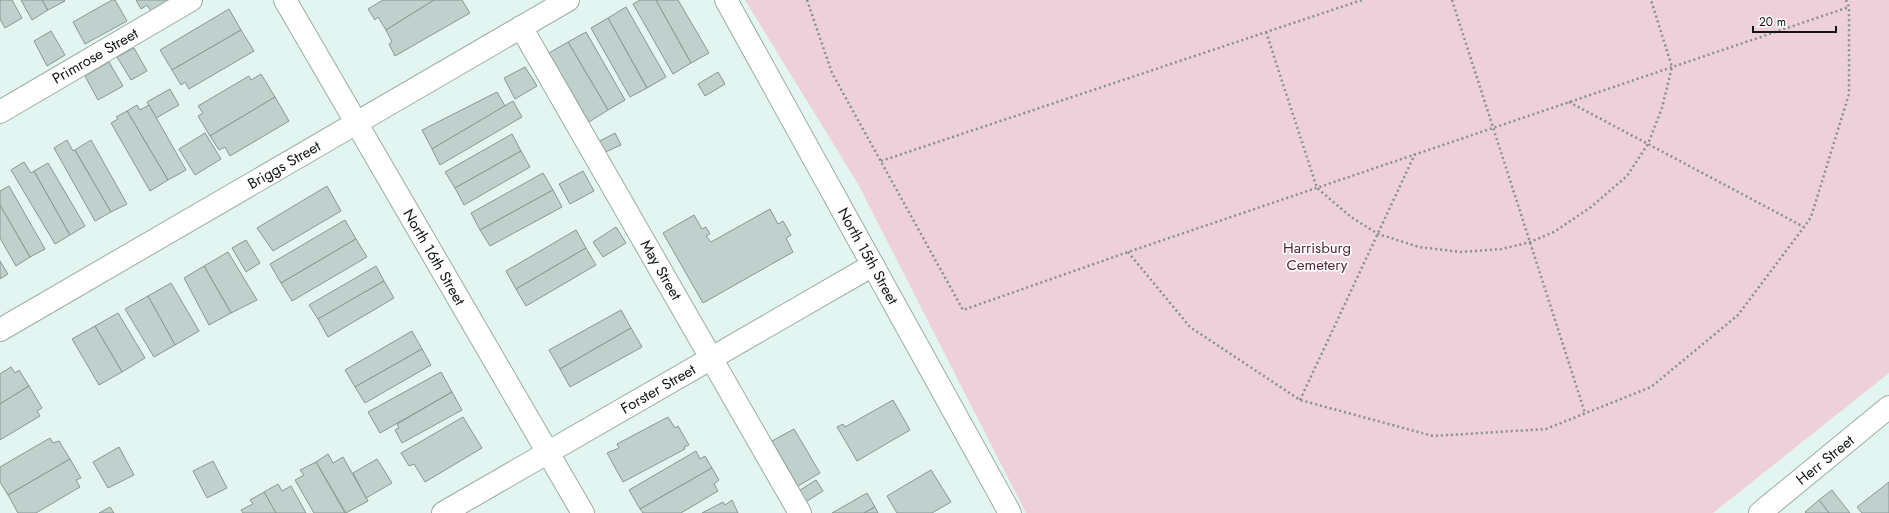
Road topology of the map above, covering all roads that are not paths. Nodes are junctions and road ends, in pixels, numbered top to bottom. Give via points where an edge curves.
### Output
1 (191, 0) edge
2 (285, 0) edge
3 (568, 0) edge
4 (726, 0) edge
5 (521, 27) junction
6 (0, 112) edge
7 (356, 123) junction
8 (874, 265) junction
9 (0, 330) edge
10 (711, 359) junction
11 (1889, 407) edge
12 (548, 453) junction
13 (443, 513) edge
14 (583, 513) edge
15 (800, 513) edge
16 (1010, 513) edge
17 (1760, 513) edge

1 - 6 street, Primrose Street
2 - 7 street, North 16th Street
3 - 5 street, Briggs Street
4 - 8 street, North 15th Street
5 - 7 street, Briggs Street
5 - 10 street, May Street
7 - 9 street, Briggs Street
7 - 12 street, North 16th Street
8 - 10 street, Forster Street
8 - 16 street, North 15th Street
10 - 12 street, Forster Street
10 - 15 street, May Street
11 - 17 street, Herr Street
12 - 13 street, Forster Street
12 - 14 street, North 16th Street

